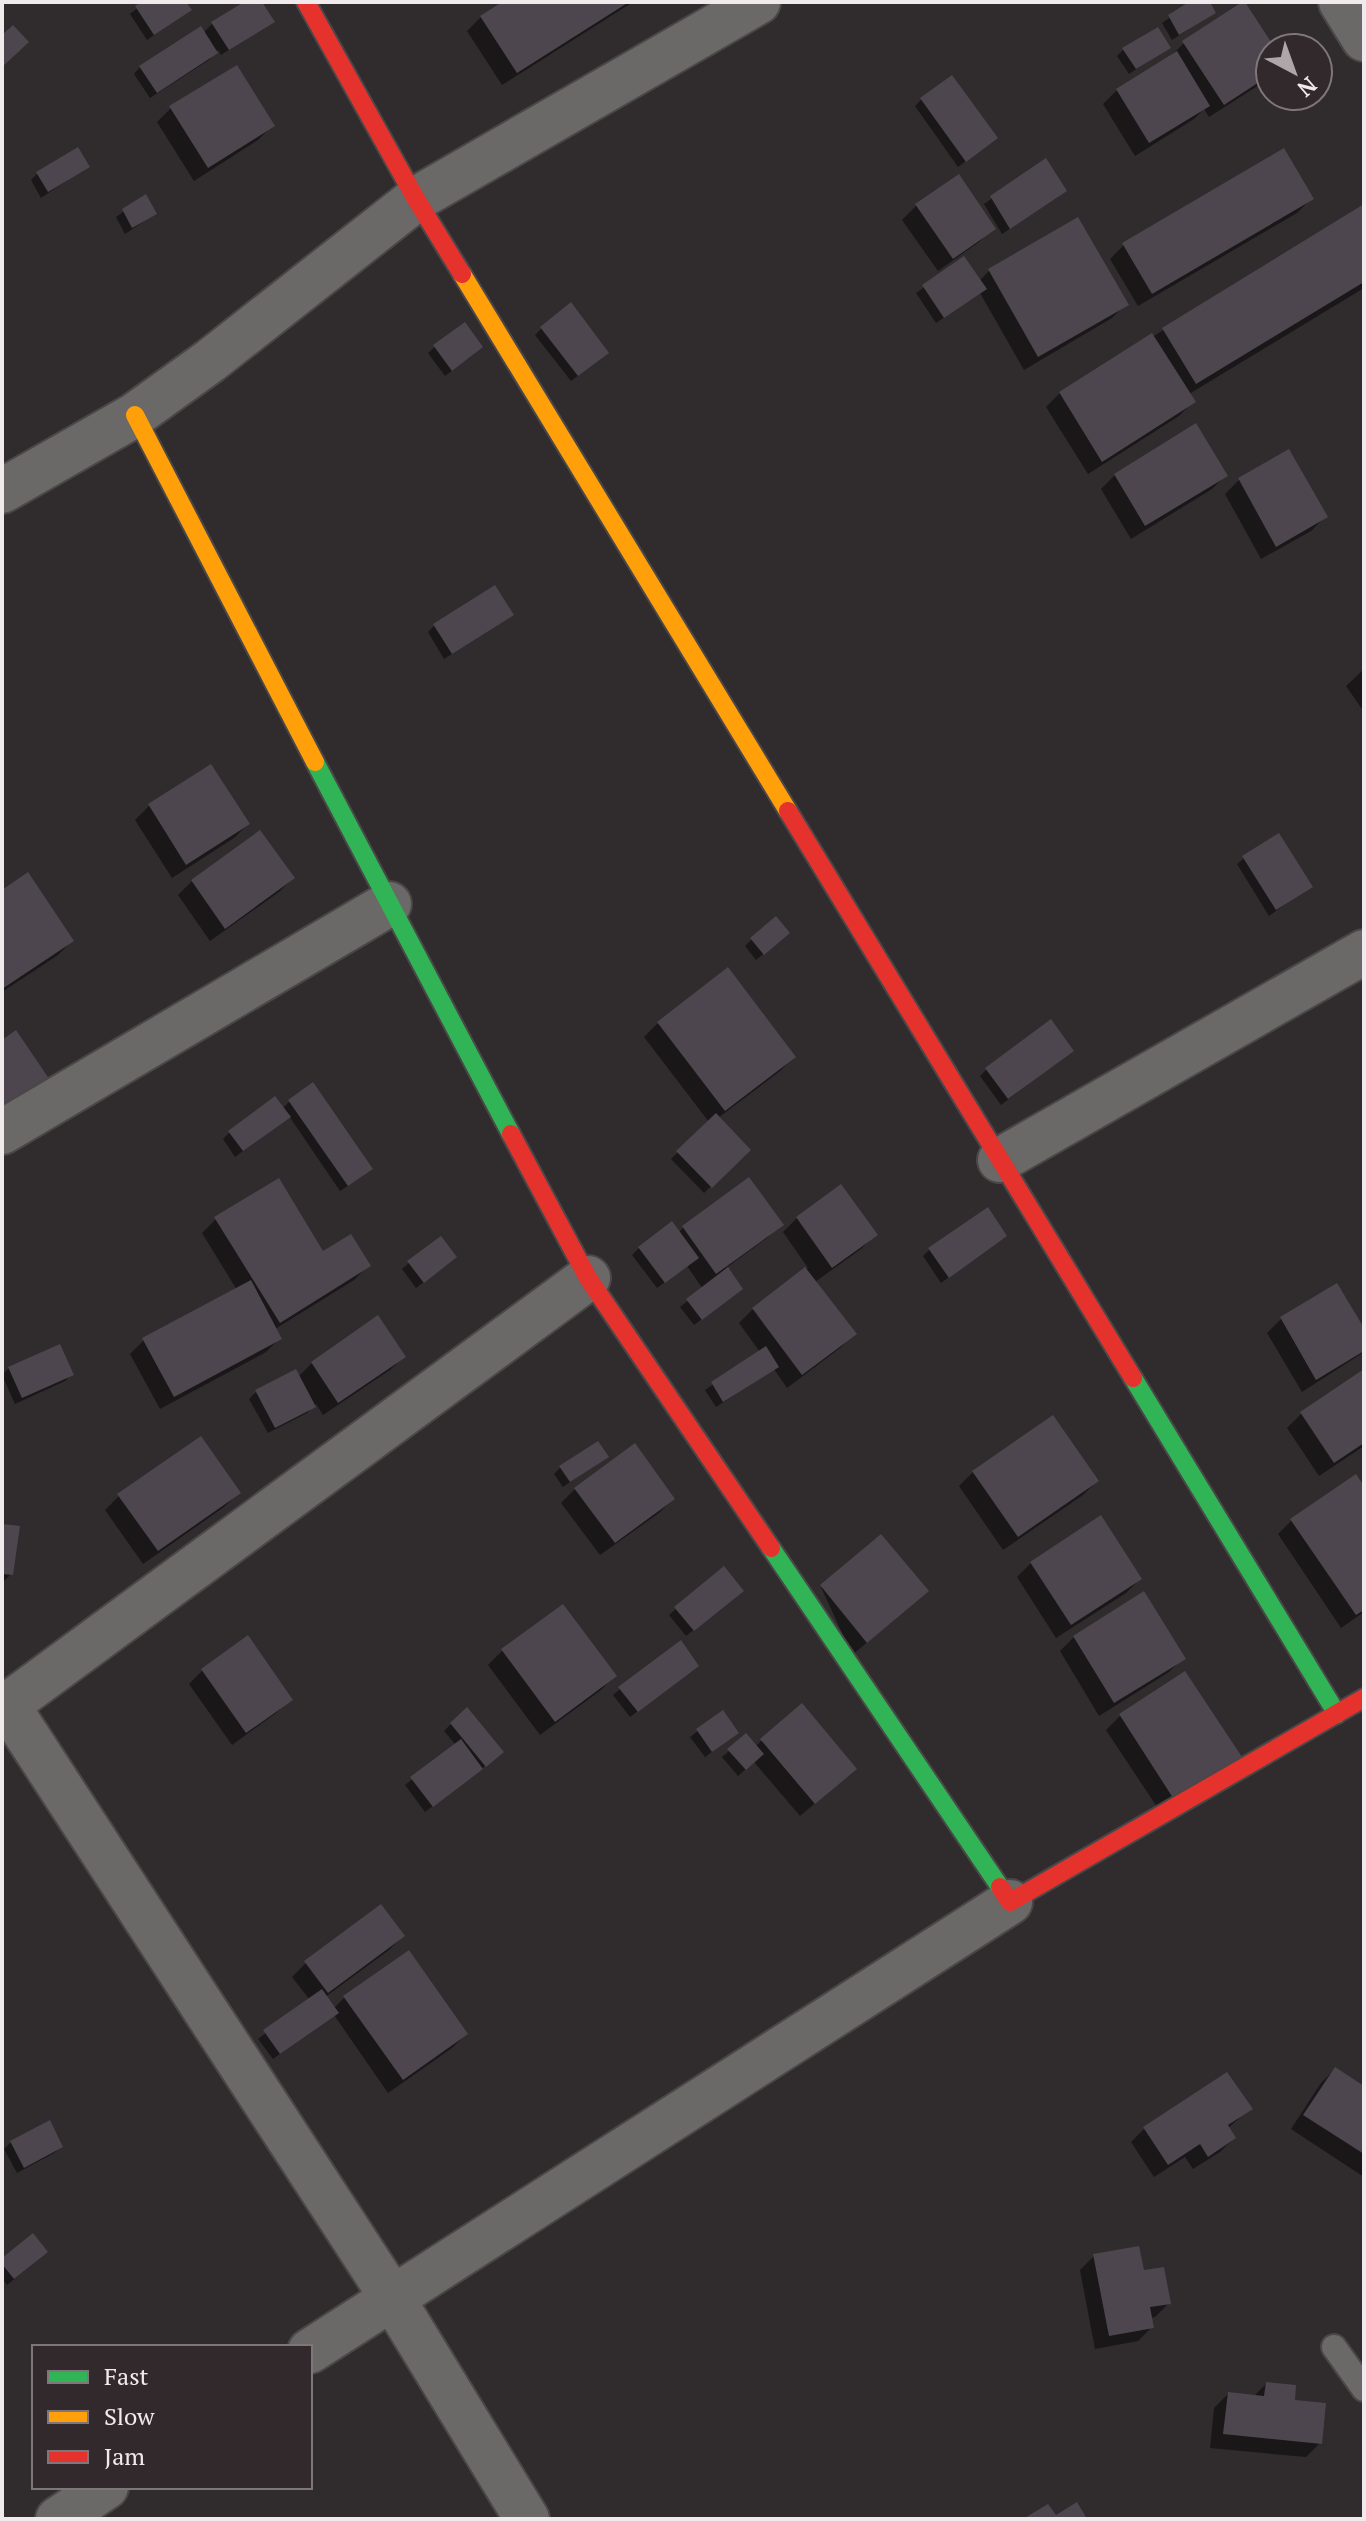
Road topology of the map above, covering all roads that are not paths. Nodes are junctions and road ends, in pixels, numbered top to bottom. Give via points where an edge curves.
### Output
1 (306, 2) edge
2 (758, 2) edge
3 (1341, 2) edge
4 (1364, 39) edge
5 (416, 199) junction
6 (135, 415) junction
7 (2, 491) edge
8 (389, 904) junction
9 (1364, 952) edge
10 (2, 1132) edge
11 (1000, 1160) junction
12 (588, 1278) junction
13 (1364, 1698) edge
14 (4, 1707) edge
15 (1337, 1714) junction
16 (1010, 1902) junction
17 (391, 2296) junction
18 (1334, 2347) dead end
19 (312, 2350) edge
20 (1364, 2389) edge
21 (103, 2489) edge
22 (58, 2519) edge
23 (527, 2519) edge

1 - 5 street
2 - 5 street
3 - 4 street
5 - 6 street
5 - 11 street
6 - 7 street
6 - 8 street
8 - 10 street
8 - 12 street
9 - 11 street
11 - 15 street
12 - 14 street
12 - 16 street
13 - 15 street
14 - 17 street
15 - 16 street
16 - 17 street
17 - 19 street
17 - 23 street
18 - 20 lane
21 - 22 street

